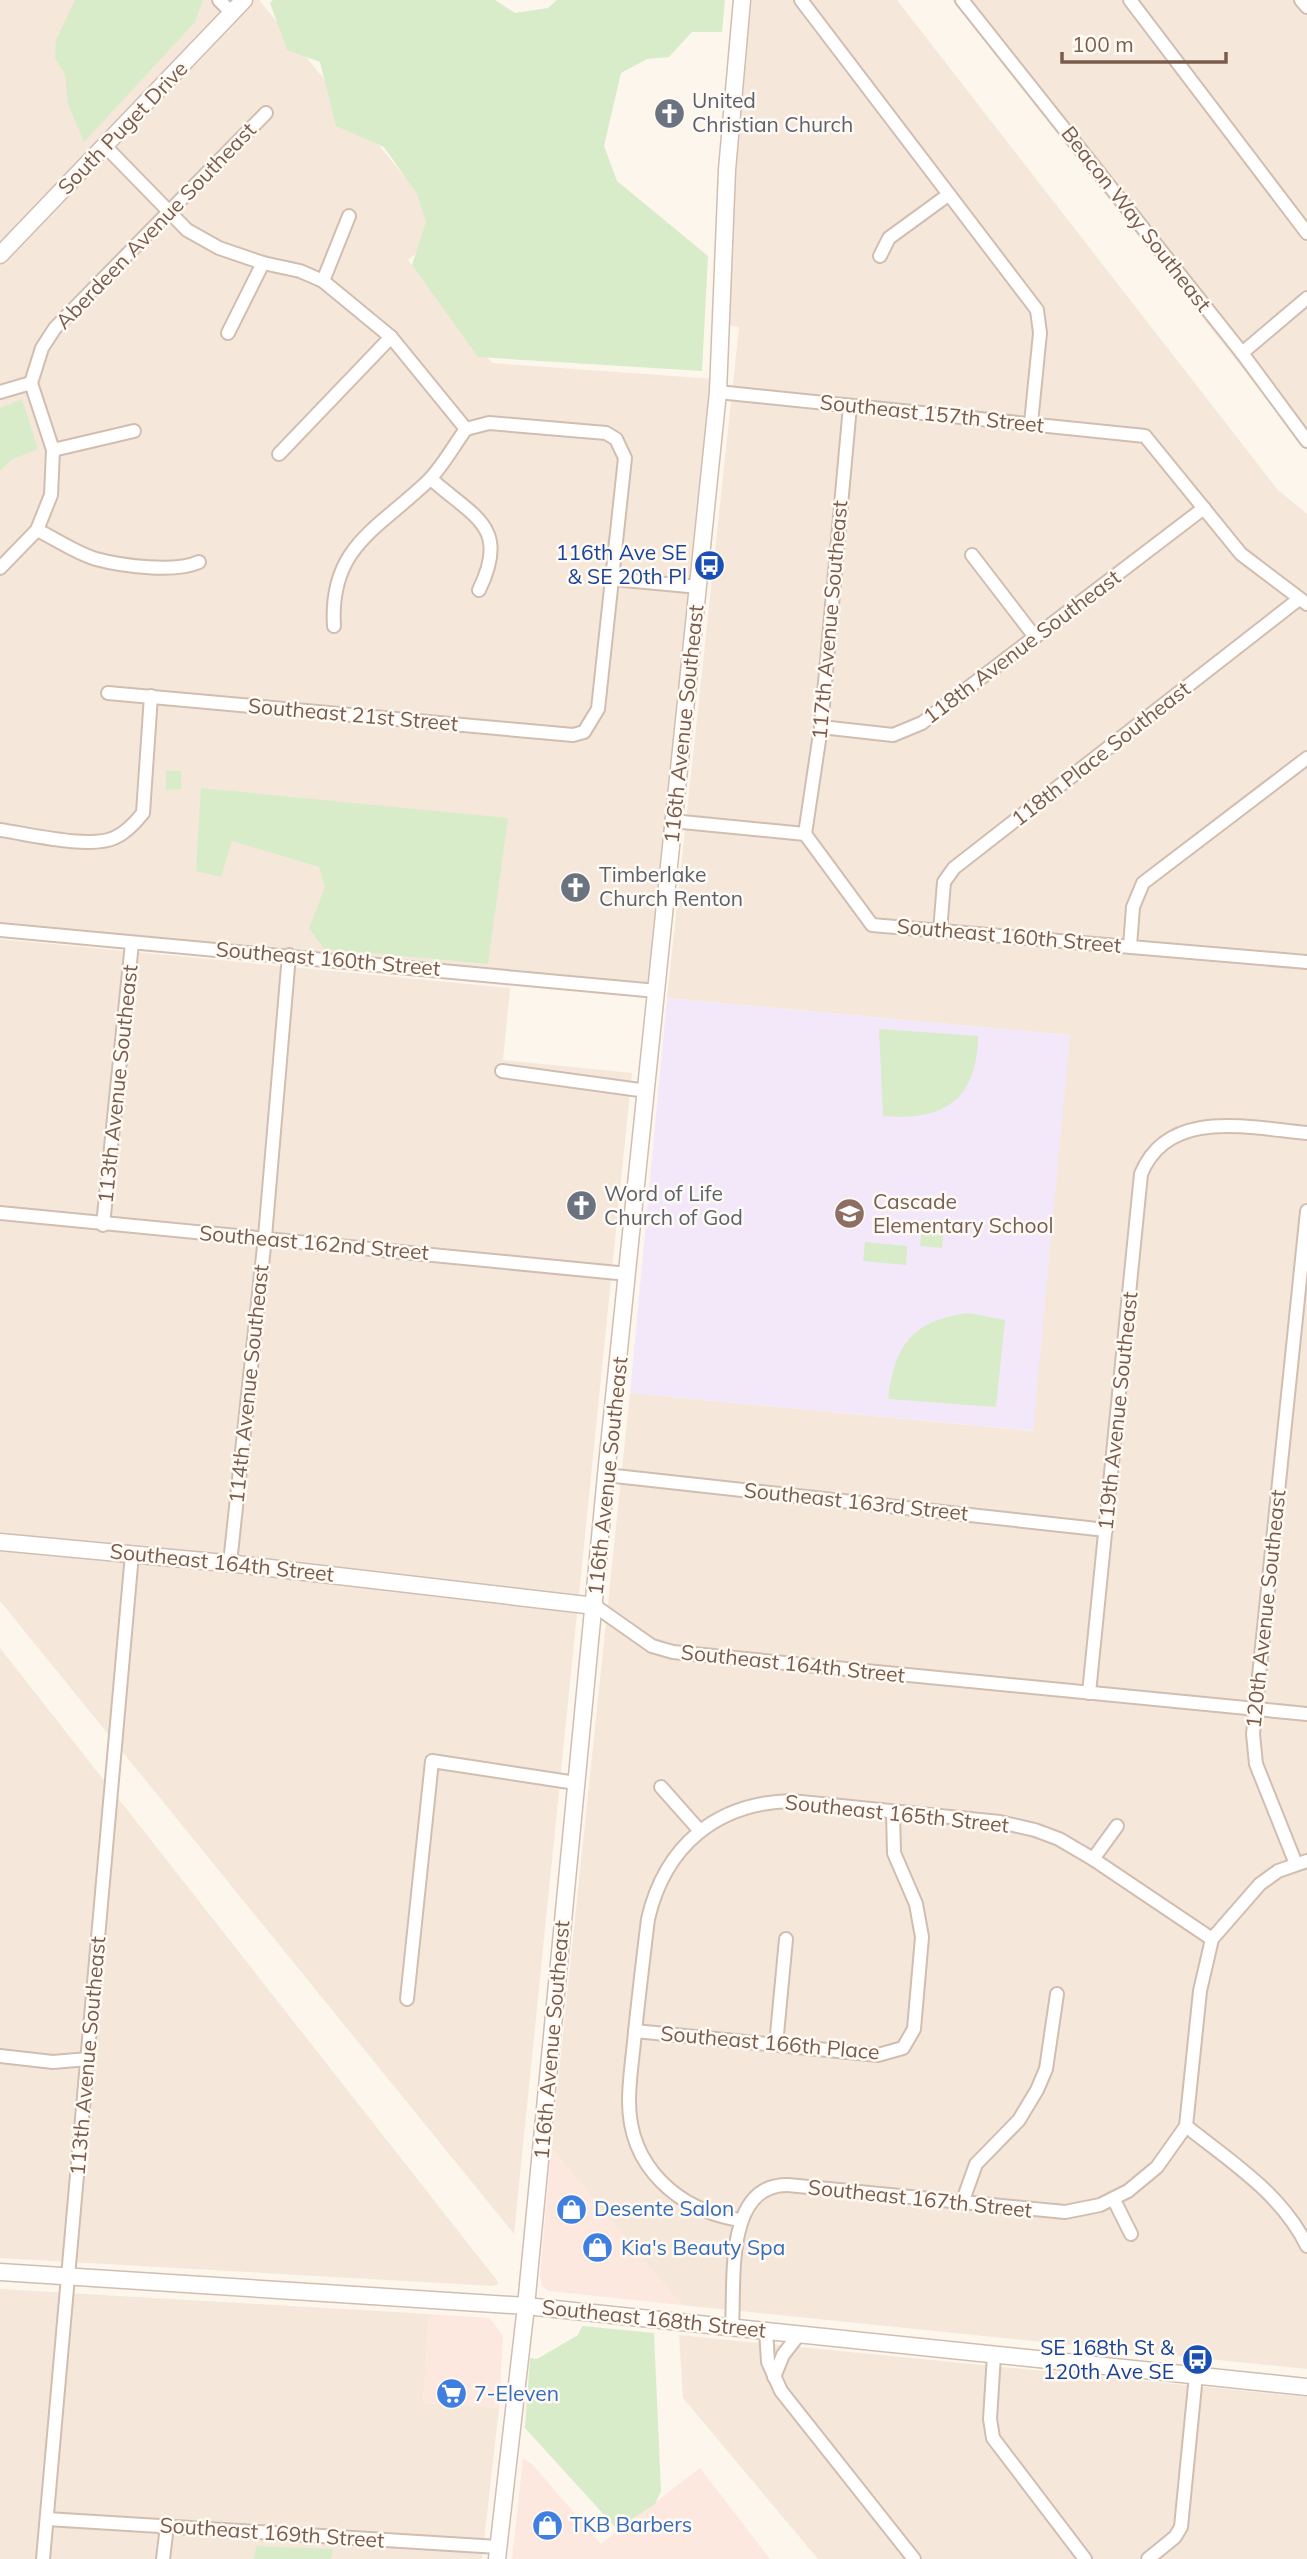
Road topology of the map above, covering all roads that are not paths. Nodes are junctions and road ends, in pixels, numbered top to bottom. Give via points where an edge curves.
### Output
1 (219, 0) edge
2 (244, 0) edge
3 (742, 0) edge
4 (801, 0) edge
5 (962, 0) edge
6 (1130, 0) edge
7 (1301, 0) edge
8 (1307, 7) edge
9 (232, 13) junction
10 (266, 113) dead end
11 (106, 147) junction
12 (948, 195) junction
13 (168, 210) junction
14 (349, 216) dead end
15 (1307, 233) edge
16 (0, 255) edge
17 (880, 256) dead end
18 (263, 263) junction
19 (323, 281) junction
20 (1307, 298) edge
21 (228, 333) dead end
22 (391, 337) junction
23 (1242, 354) junction
24 (31, 383) junction
25 (0, 392) edge
26 (718, 393) junction
27 (850, 406) junction
28 (1031, 424) junction
29 (466, 429) junction
30 (134, 430) dead end
31 (1307, 441) edge
32 (53, 450) junction
33 (278, 454) dead end
34 (431, 479) junction
35 (1204, 508) junction
36 (37, 530) junction
37 (972, 555) dead end
38 (199, 562) dead end
39 (0, 568) edge
40 (613, 579) junction
41 (699, 587) junction
42 (479, 590) dead end
43 (1303, 601) edge
44 (334, 626) dead end
45 (1035, 637) junction
46 (108, 694) dead end
47 (151, 696) junction
48 (821, 727) junction
49 (1307, 758) edge
50 (672, 821) junction
51 (0, 830) edge
52 (805, 834) junction
53 (0, 930) edge
54 (940, 931) junction
55 (132, 943) junction
56 (1130, 946) junction
57 (289, 955) junction
58 (1307, 962) edge
59 (657, 991) junction
60 (502, 1071) dead end
61 (647, 1091) junction
62 (1307, 1133) edge
63 (1307, 1211) edge
64 (0, 1213) edge
65 (103, 1225) junction
66 (265, 1237) junction
67 (628, 1274) junction
68 (606, 1475) junction
69 (1106, 1530) junction
70 (0, 1542) edge
71 (132, 1554) junction
72 (230, 1563) junction
73 (595, 1606) junction
74 (1089, 1692) junction
75 (1254, 1710) junction
76 (1307, 1714) edge
77 (576, 1783) junction
78 (661, 1787) dead end
79 (893, 1812) junction
80 (1116, 1826) dead end
81 (700, 1831) junction
82 (1093, 1859) junction
83 (1302, 1862) edge
84 (786, 1939) dead end
85 (1212, 1939) junction
86 (1058, 1994) dead end
87 (407, 1999) dead end
88 (635, 2031) junction
89 (776, 2045) junction
90 (0, 2056) edge
91 (88, 2059) junction
92 (1186, 2126) junction
93 (1114, 2200) junction
94 (962, 2203) junction
95 (739, 2220) junction
96 (1131, 2234) dead end
97 (1307, 2246) edge
98 (0, 2272) edge
99 (68, 2276) junction
100 (526, 2306) junction
101 (732, 2326) junction
102 (766, 2330) junction
103 (800, 2333) junction
104 (994, 2356) junction
105 (1196, 2375) junction
106 (774, 2377) junction
107 (1307, 2387) edge
108 (47, 2519) junction
109 (167, 2526) junction
110 (497, 2553) edge
111 (43, 2559) edge
112 (163, 2559) edge
113 (914, 2559) edge
114 (1085, 2559) edge
115 (1148, 2559) edge

1 - 9 street
2 - 9 street, South Puget Drive
3 - 26 street, 116th Avenue Southeast via 727,170
4 - 12 street
5 - 23 street, Beacon Way Southeast
6 - 15 street
7 - 8 street
9 - 11 street, South Puget Drive
10 - 13 street, Aberdeen Avenue Southeast
11 - 13 street
11 - 16 street, South Puget Drive
12 - 17 street via 889,238
12 - 28 street via 1037,310 1040,333
13 - 18 street via 187,230 219,248
13 - 24 street, Aberdeen Avenue Southeast via 55,328
14 - 19 street
18 - 19 street
18 - 21 street
19 - 22 street
20 - 23 street
22 - 29 street
22 - 33 street
23 - 31 street, Beacon Way Southeast
24 - 25 street
24 - 32 street
26 - 27 street, Southeast 157th Street
26 - 41 street, 116th Avenue Southeast
27 - 28 street, Southeast 157th Street
27 - 48 street, 117th Avenue Southeast
28 - 35 street, Southeast 157th Street via 1145,436
29 - 34 street
29 - 40 street via 489,424 606,433 616,439 625,458
30 - 32 street
32 - 36 street via 51,495
34 - 42 street via 490,535 494,551
34 - 44 street via 361,541 344,563 335,585
35 - 43 street via 1241,554
35 - 45 street, 118th Avenue Southeast
36 - 38 street via 94,558 113,562 184,569
36 - 39 street
37 - 45 street
40 - 41 street
40 - 47 street, Southeast 21st Street via 598,709 584,732 573,735
41 - 50 street, 116th Avenue Southeast
43 - 54 street, 118th Place Southeast via 954,868 944,882
45 - 48 street, 118th Avenue Southeast via 910,730 893,734
46 - 47 street, Southeast 21st Street
47 - 51 street via 143,813 131,828 97,842
48 - 52 street, 117th Avenue Southeast
49 - 56 street via 1143,883 1133,907
50 - 52 street
50 - 59 street, 116th Avenue Southeast
52 - 54 street, Southeast 160th Street via 872,925
53 - 55 street, Southeast 160th Street
54 - 56 street, Southeast 160th Street
55 - 57 street, Southeast 160th Street
55 - 65 street, 113th Avenue Southeast
56 - 58 street, Southeast 160th Street
57 - 59 street, Southeast 160th Street
57 - 66 street, 114th Avenue Southeast
59 - 61 street, 116th Avenue Southeast
60 - 61 street
61 - 67 street, 116th Avenue Southeast
62 - 69 street, 119th Avenue Southeast via 1214,1125 1195,1128 1167,1139 1146,1160
63 - 75 street, 120th Avenue Southeast
64 - 65 street, Southeast 162nd Street
65 - 66 street, Southeast 162nd Street
66 - 67 street, Southeast 162nd Street
66 - 72 street, 114th Avenue Southeast
67 - 68 street, 116th Avenue Southeast
68 - 69 street, Southeast 163rd Street
68 - 73 street, 116th Avenue Southeast
69 - 74 street, 119th Avenue Southeast
70 - 71 street, Southeast 164th Street
71 - 72 street, Southeast 164th Street
71 - 91 street, 113th Avenue Southeast
72 - 73 street, Southeast 164th Street
73 - 74 street, Southeast 164th Street via 652,1646 673,1653
73 - 77 street, 116th Avenue Southeast
74 - 75 street, Southeast 164th Street
75 - 76 street, Southeast 164th Street
75 - 83 street, 120th Avenue Southeast via 1256,1764
77 - 87 street via 432,1761
77 - 100 street, 116th Avenue Southeast
78 - 81 street
79 - 81 street, Southeast 165th Street via 773,1802 732,1812
79 - 82 street, Southeast 165th Street via 1017,1825 1059,1839
79 - 89 street, Southeast 166th Place via 894,1853 916,1903 922,1937 914,2029 903,2048 878,2055
80 - 82 street
81 - 88 street, Southeast 165th Street via 674,1857 653,1897
82 - 85 street, Southeast 165th Street
83 - 85 street, 120th Avenue Southeast via 1259,1884
84 - 89 street
85 - 92 street, 120th Avenue Southeast via 1200,1992
86 - 94 street via 1046,2069 1037,2090 1019,2120 976,2164
88 - 89 street, Southeast 166th Place
88 - 95 street, Southeast 165th Street via 629,2104 644,2157 680,2200 713,2216
90 - 91 street via 53,2062
91 - 99 street, 113th Avenue Southeast
92 - 93 street, Southeast 167th Street via 1157,2167
92 - 97 street via 1265,2188 1284,2208
93 - 94 street, Southeast 167th Street via 1065,2212
93 - 96 street
94 - 95 street, Southeast 167th Street via 781,2185 752,2200
95 - 101 street
98 - 99 street, Southeast 168th Street
99 - 100 street, Southeast 168th Street
99 - 108 street, 113th Avenue Southeast
100 - 101 street, Southeast 168th Street
100 - 110 street, 116th Avenue Southeast
101 - 102 street, Southeast 168th Street
102 - 103 street, Southeast 168th Street
102 - 106 street
103 - 104 street, Southeast 168th Street
103 - 106 street
104 - 105 street, Southeast 168th Street
104 - 114 street via 993,2438
105 - 107 street, Southeast 168th Street
105 - 115 street via 1181,2527
106 - 113 street
108 - 109 street, Southeast 169th Street
108 - 111 street, 113th Avenue Southeast
109 - 110 street, Southeast 169th Street
109 - 112 street

